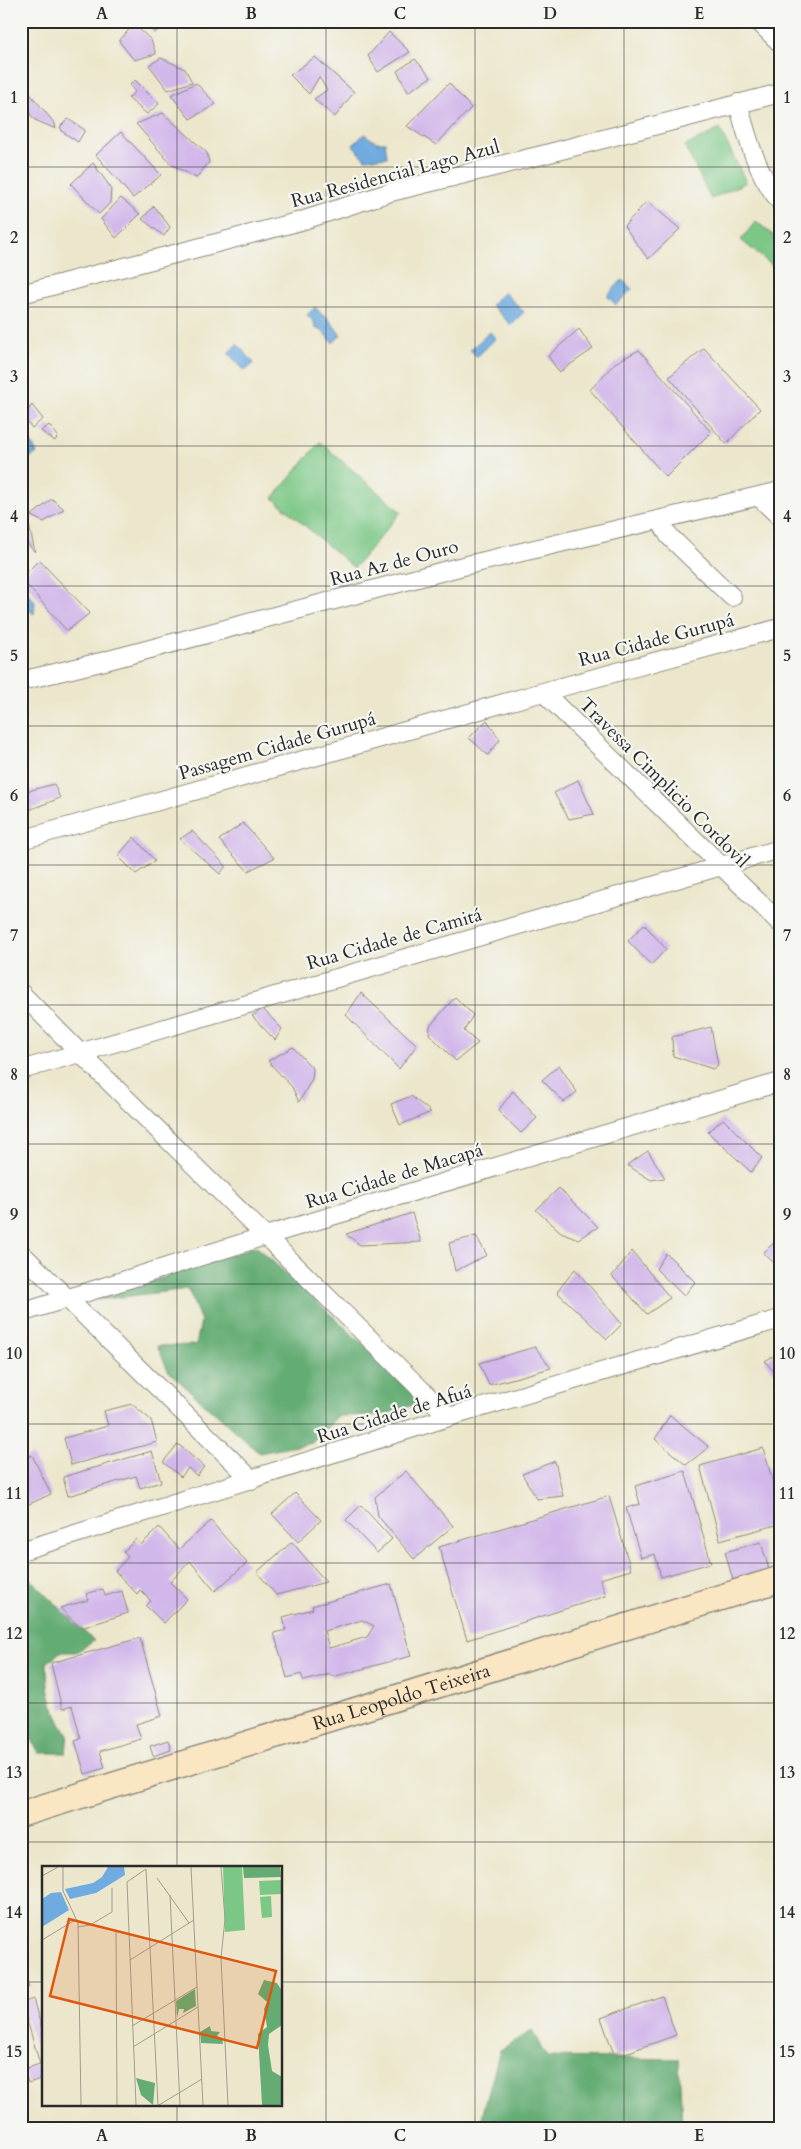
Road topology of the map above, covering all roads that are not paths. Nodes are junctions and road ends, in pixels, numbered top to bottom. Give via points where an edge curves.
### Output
1 (758, 21) edge
2 (780, 43) edge
3 (780, 93) edge
4 (738, 103) junction
5 (780, 202) edge
6 (21, 294) edge
7 (780, 491) edge
8 (760, 497) junction
9 (780, 517) edge
10 (660, 520) junction
11 (732, 597) dead end
12 (780, 628) edge
13 (21, 681) edge
14 (544, 692) junction
15 (21, 840) edge
16 (780, 849) edge
17 (720, 866) junction
18 (780, 923) edge
19 (21, 993) edge
20 (79, 1052) junction
21 (21, 1070) edge
22 (780, 1082) edge
23 (265, 1236) junction
24 (21, 1252) edge
25 (68, 1299) junction
26 (21, 1313) edge
27 (780, 1319) edge
28 (449, 1417) junction
29 (252, 1480) junction
30 (21, 1551) edge
31 (780, 1579) edge
32 (21, 1814) edge

1 - 2 street
3 - 4 street, Rua Residencial Lago Azul
4 - 5 street via 754,160
4 - 6 street, Rua Residencial Lago Azul via 391,192 301,221
7 - 8 street, Rua Az de Ouro
8 - 9 street
8 - 10 street, Rua Az de Ouro
10 - 11 street via 668,536
10 - 13 street, Rua Az de Ouro via 459,567
12 - 14 street, Rua Cidade Gurupá
14 - 15 street, Passagem Cidade Gurupá
14 - 17 street, Travessa Cimplicio Cordovil
16 - 17 street, Rua Cidade de Camitá
17 - 18 street, Travessa Cimplicio Cordovil
17 - 20 street, Rua Cidade de Camitá
19 - 20 street
20 - 21 street, Rua Cidade de Camitá
20 - 23 street
22 - 23 street, Rua Cidade de Macapá
23 - 25 street, Rua Cidade de Macapá
23 - 28 street
24 - 25 street
25 - 26 street, Rua Cidade de Macapá
25 - 29 street
27 - 28 street, Rua Cidade de Afuá
28 - 29 street, Rua Cidade de Afuá
29 - 30 street, Rua Cidade de Afuá
31 - 32 main road, Rua Leopoldo Teixeira

